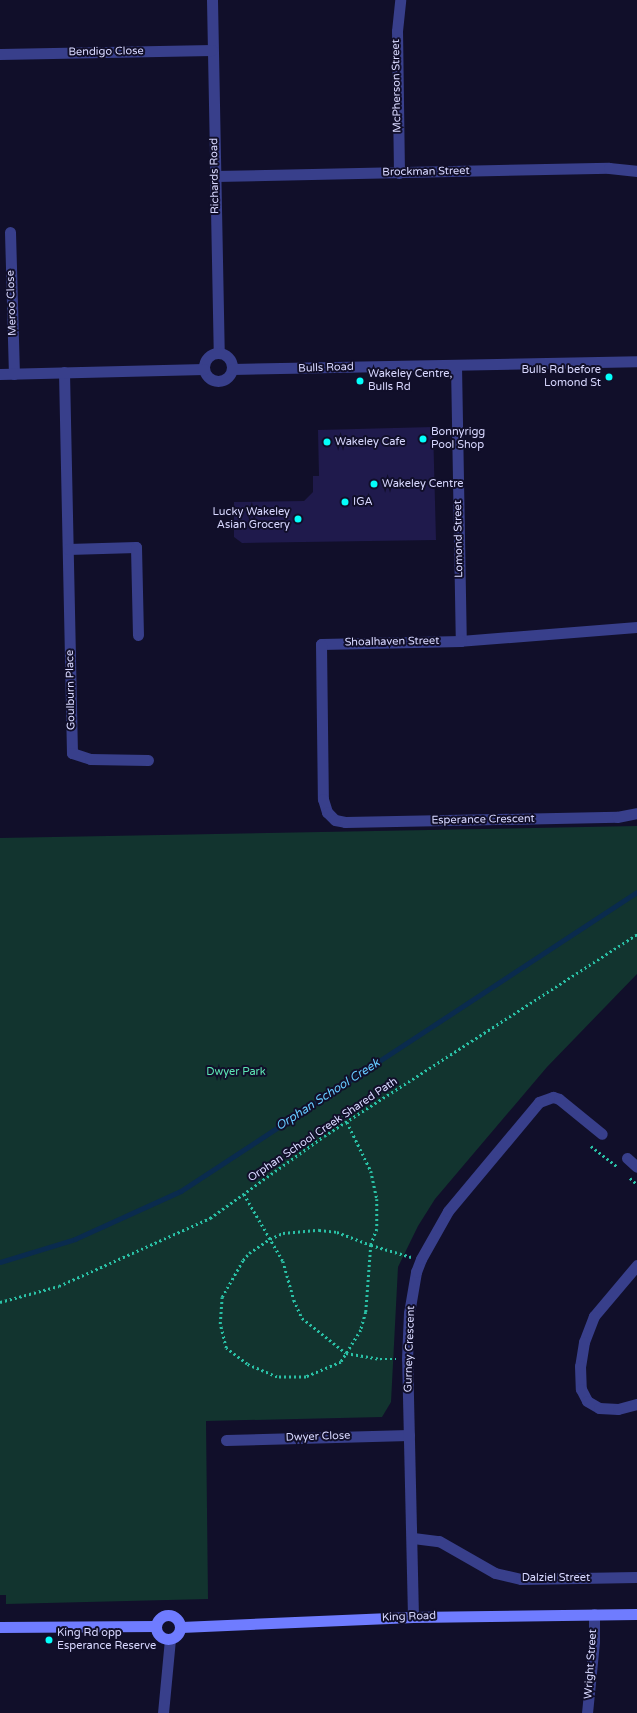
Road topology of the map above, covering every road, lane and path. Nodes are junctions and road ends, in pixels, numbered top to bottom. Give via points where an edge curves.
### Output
1 (212, 0) edge
2 (400, 0) edge
3 (212, 50) junction
4 (0, 54) edge
5 (637, 171) edge
6 (399, 173) junction
7 (216, 176) junction
8 (10, 232) dead end
9 (219, 353) junction
10 (637, 361) edge
11 (456, 365) junction
12 (204, 369) junction
13 (232, 369) junction
14 (64, 372) junction
15 (0, 374) edge
16 (14, 374) junction
17 (68, 549) junction
18 (637, 627) edge
19 (138, 635) dead end
20 (461, 642) junction
21 (148, 760) dead end
22 (637, 813) edge
23 (330, 816) joint
24 (637, 934) edge
25 (346, 1122) junction
26 (602, 1134) dead end
27 (591, 1146) dead end
28 (627, 1158) dead end
29 (637, 1167) edge
30 (621, 1170) dead end
31 (626, 1175) dead end
32 (637, 1184) edge
33 (244, 1194) junction
34 (270, 1239) junction
35 (371, 1245) junction
36 (421, 1259) junction
37 (637, 1265) edge
38 (0, 1302) edge
39 (346, 1353) junction
40 (407, 1360) junction
41 (637, 1404) edge
42 (409, 1435) junction
43 (226, 1440) dead end
44 (413, 1538) junction
45 (637, 1577) edge
46 (594, 1614) junction
47 (637, 1614) edge
48 (413, 1617) junction
49 (156, 1626) junction
50 (0, 1627) edge
51 (181, 1627) junction
52 (170, 1639) junction
53 (163, 1713) edge
54 (587, 1713) edge

1 - 3 street, Richards Road
2 - 6 street, McPherson Street via 396,31
3 - 4 street, Bendigo Close
3 - 7 street, Richards Road
5 - 6 street, Brockman Street via 609,168
6 - 7 street, Brockman Street
7 - 9 street, Richards Road
8 - 16 street, Meroo Close
9 - 12 street via 207,357
9 - 13 street via 227,356
10 - 11 street, Bulls Road
11 - 13 street, Bulls Road
11 - 20 street, Lomond Street
12 - 13 street via 208,377 215,381 224,380
12 - 14 street
14 - 16 street
14 - 17 street, Goulburn Place
15 - 16 street
17 - 19 street via 136,547
17 - 21 street, Goulburn Place via 72,753 90,760
18 - 20 street, Shoalhaven Street
20 - 23 street, Shoalhaven Street via 321,644 323,799
22 - 23 street, Esperance Crescent via 617,817 345,822
24 - 25 path, Orphan School Creek Shared Path
25 - 33 path, Orphan School Creek Shared Path
25 - 35 path via 371,1170 377,1199 377,1229
26 - 36 street, Gurney Crescent via 559,1099 553,1097 539,1102 448,1211
27 - 30 path
28 - 29 street
31 - 32 path
33 - 34 path
33 - 38 path, Orphan School Creek Shared Path via 210,1218 59,1286
34 - 35 path via 283,1232 319,1230 337,1232
34 - 39 path via 282,1261 302,1318
34 - 39 path via 243,1260 222,1297 220,1324 226,1348 247,1364 276,1376 306,1377 341,1362
35 - 36 path
35 - 39 path via 364,1319 361,1330
36 - 40 street, Gurney Crescent via 416,1272 409,1313
37 - 41 street via 594,1316 584,1342 580,1366 581,1389 587,1401 599,1408 618,1409
39 - 40 path via 380,1359
40 - 42 street, Gurney Crescent
42 - 43 street, Dwyer Close
42 - 44 street, Gurney Crescent
44 - 45 street, Dalziel Street via 439,1541 495,1573 521,1579
44 - 48 street, Gurney Crescent
46 - 47 main road, King Road
46 - 48 main road, King Road
46 - 54 street, Wright Street
48 - 51 main road, King Road
49 - 50 main road
49 - 51 main road via 159,1619 169,1614 176,1617
49 - 52 main road via 161,1636
51 - 52 main road via 178,1635
52 - 53 street

